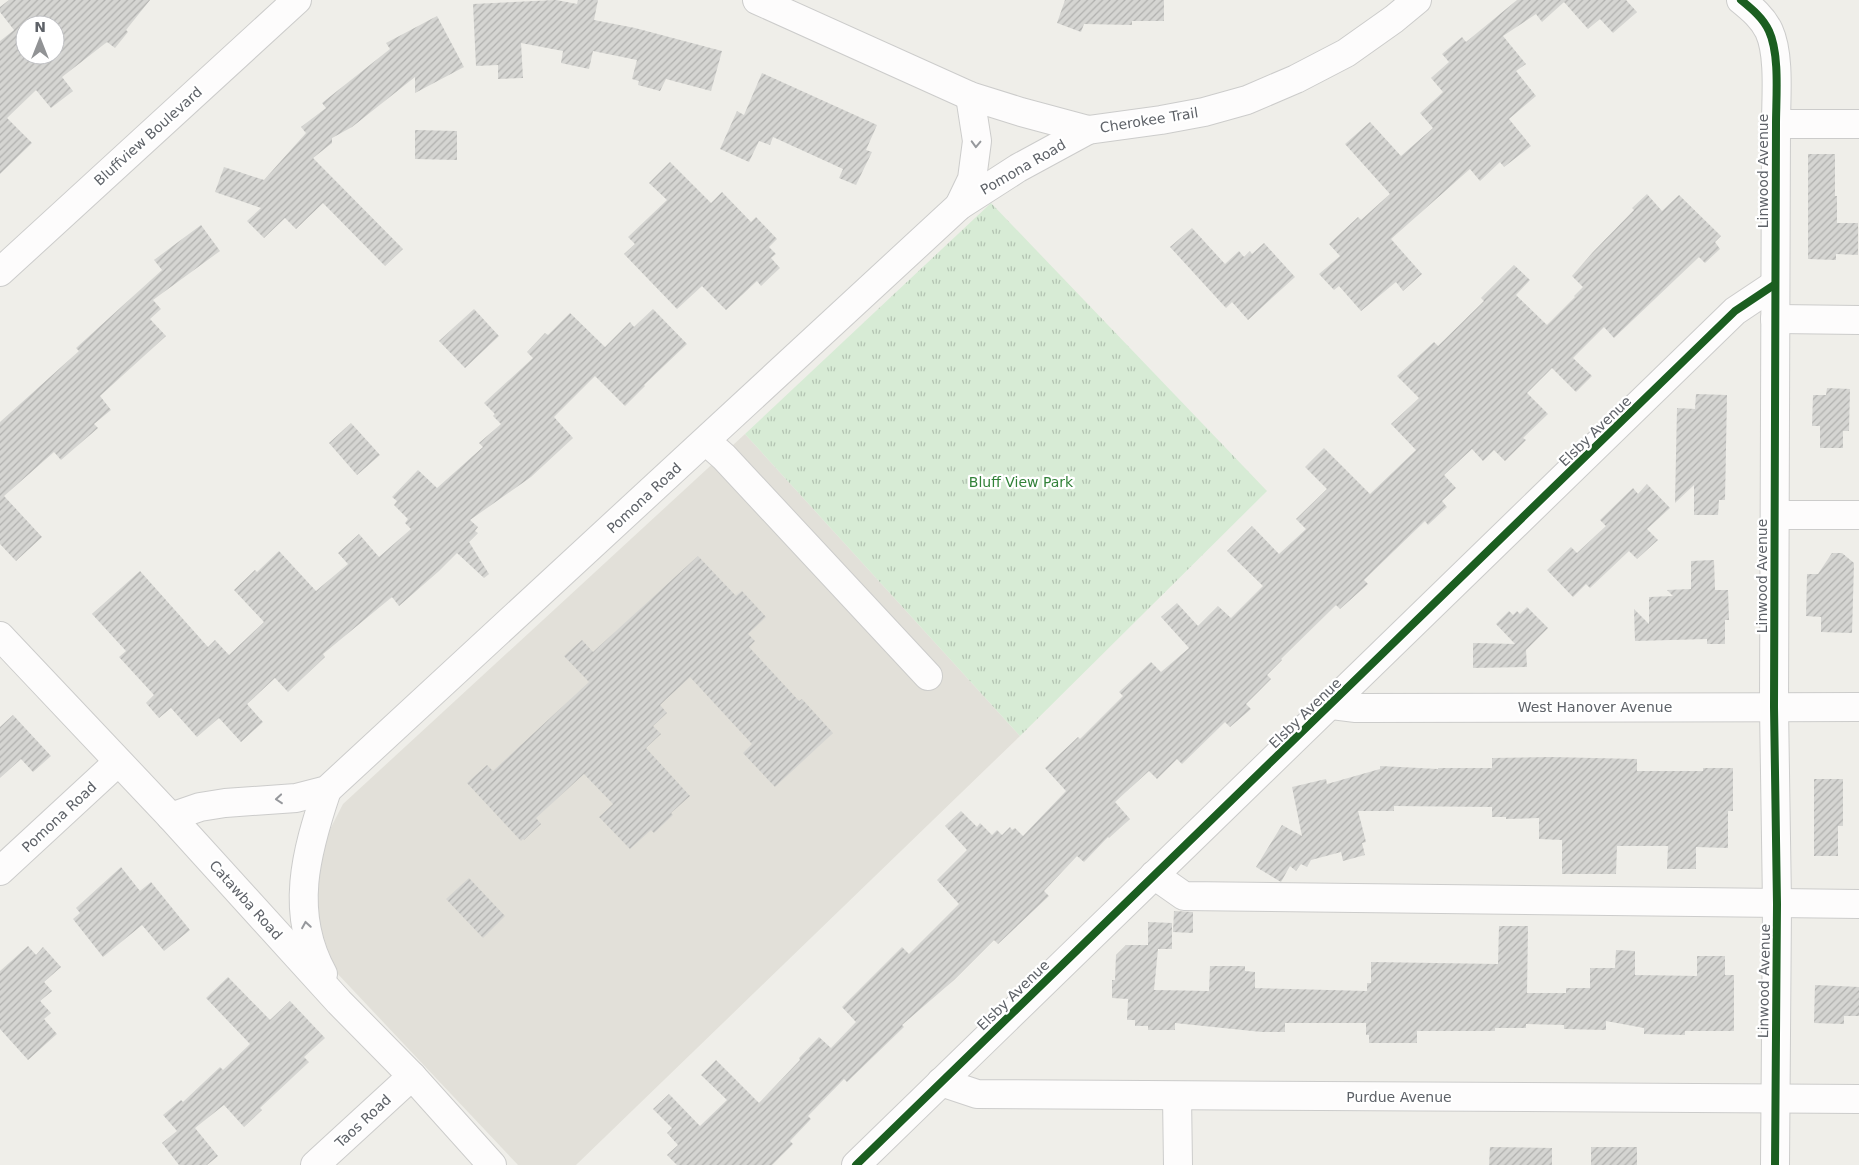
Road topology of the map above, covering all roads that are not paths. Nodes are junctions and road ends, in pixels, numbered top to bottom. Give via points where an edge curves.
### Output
1 (297, 0) edge
2 (757, 0) edge
3 (1417, 0) edge
4 (1741, 0) edge
5 (970, 96) junction
6 (1776, 124) junction
7 (1859, 124) edge
8 (1088, 130) junction
9 (959, 206) junction
10 (0, 272) edge
11 (1774, 285) junction
12 (1776, 319) junction
13 (1859, 320) edge
14 (706, 441) junction
15 (1775, 515) junction
16 (1859, 515) edge
17 (0, 636) edge
18 (928, 676) dead end
19 (1332, 704) junction
20 (1774, 707) junction
21 (1859, 707) edge
22 (118, 762) junction
23 (327, 790) junction
24 (171, 817) junction
25 (0, 872) edge
26 (1154, 875) junction
27 (1777, 904) junction
28 (1859, 904) edge
29 (339, 1002) junction
30 (412, 1076) junction
31 (941, 1082) junction
32 (1177, 1096) junction
33 (1775, 1098) junction
34 (1859, 1099) edge
35 (315, 1165) edge
36 (492, 1165) edge
37 (856, 1165) edge
38 (1178, 1165) edge
39 (1775, 1165) edge

1 - 10 street, Bluffview Boulevard
2 - 5 street, Cherokee Trail
3 - 8 street, Cherokee Trail via 1346,52 1247,100 1204,112
4 - 6 street, Linwood Avenue via 1755,11 1769,31 1775,52
5 - 8 street, Cherokee Trail
5 -> 9 street, Pomona Road via 977,140 972,179
6 - 7 street
6 - 11 street, Linwood Avenue
8 - 9 street, Pomona Road via 1018,168
9 - 14 street, Pomona Road
11 - 12 street, Linwood Avenue
11 - 19 street, Elsby Avenue via 1735,311
12 - 13 street
12 - 15 street, Linwood Avenue
14 - 18 street
14 - 23 street, Pomona Road
15 - 16 street
15 - 20 street, Linwood Avenue
17 - 22 street, Catawba Road
19 - 20 street, West Hanover Avenue via 1356,708
19 - 26 street, Elsby Avenue
20 - 21 street, West Hanover Avenue
20 - 27 street, Linwood Avenue
22 - 24 street, Catawba Road
22 - 25 street, Pomona Road
23 -> 24 street, Pomona Road via 296,798 200,807
29 -> 23 street, Pomona Road via 309,944 303,888 310,840
24 - 29 street, Catawba Road
26 - 27 street via 1184,896
26 - 31 street, Elsby Avenue
27 - 28 street
27 - 33 street, Linwood Avenue
29 - 30 street, Catawba Road
30 - 35 street, Taos Road
30 - 36 street, Catawba Road
31 - 32 street, Purdue Avenue via 977,1094
31 - 37 street, Elsby Avenue
32 - 33 street, Purdue Avenue
32 - 38 street
33 - 34 street, Purdue Avenue
33 - 39 street, Linwood Avenue

